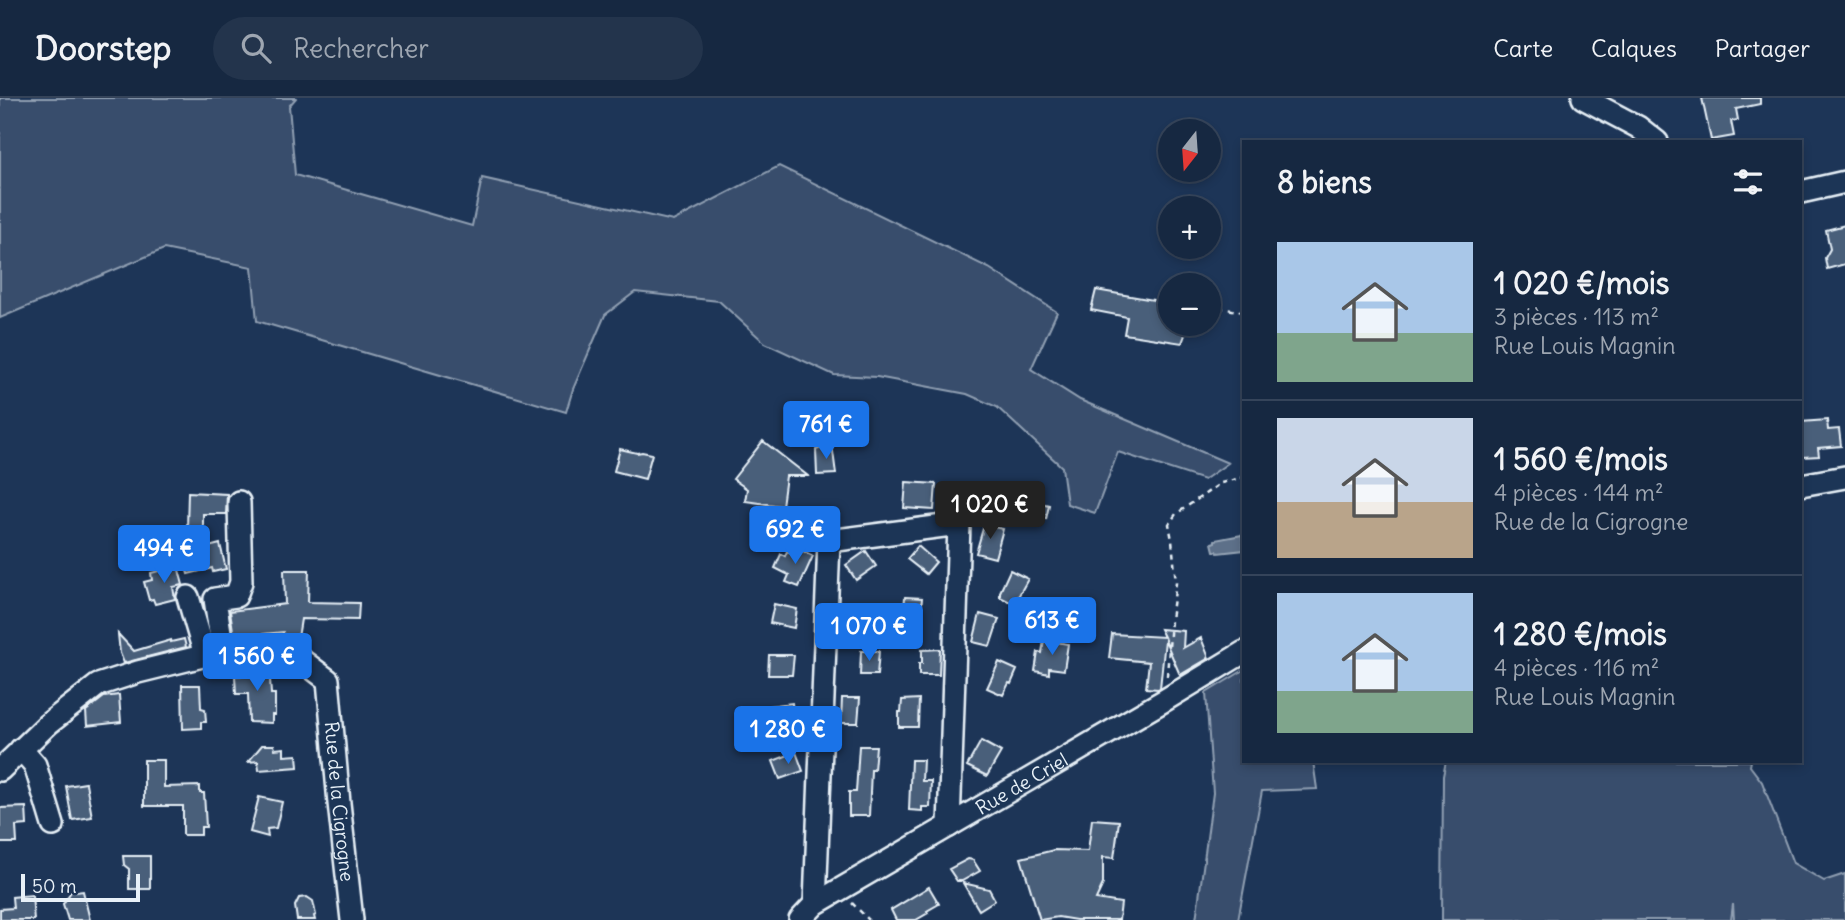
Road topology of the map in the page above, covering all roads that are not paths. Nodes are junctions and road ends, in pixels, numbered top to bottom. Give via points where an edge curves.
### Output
1 (1583, 98) edge
2 (1654, 140) edge
3 (1845, 182) edge
4 (1802, 192) edge
5 (1845, 477) edge
6 (1802, 485) edge
7 (239, 502) dead end
8 (188, 597) dead end
9 (1242, 653) edge
10 (214, 654) junction
11 (21, 750) junction
12 (0, 770) edge
13 (53, 825) dead end
14 (949, 826) junction
15 (815, 904) junction
16 (352, 920) edge
17 (800, 920) edge

1 - 2 street
3 - 4 street
5 - 6 street
7 - 10 street via 241,582 236,596 215,599
8 - 10 street
9 - 14 street, Rue de Criel
10 - 11 street, Rue de la Cigrogne via 98,685
10 - 16 street, Rue de la Cigrogne via 270,649 300,659 328,680
11 - 12 street, Rue de la Cigrogne
11 - 13 street via 35,765
14 - 15 street, Rue de Criel
14 - 15 street via 959,524 829,541
15 - 17 street, Rue de Criel

